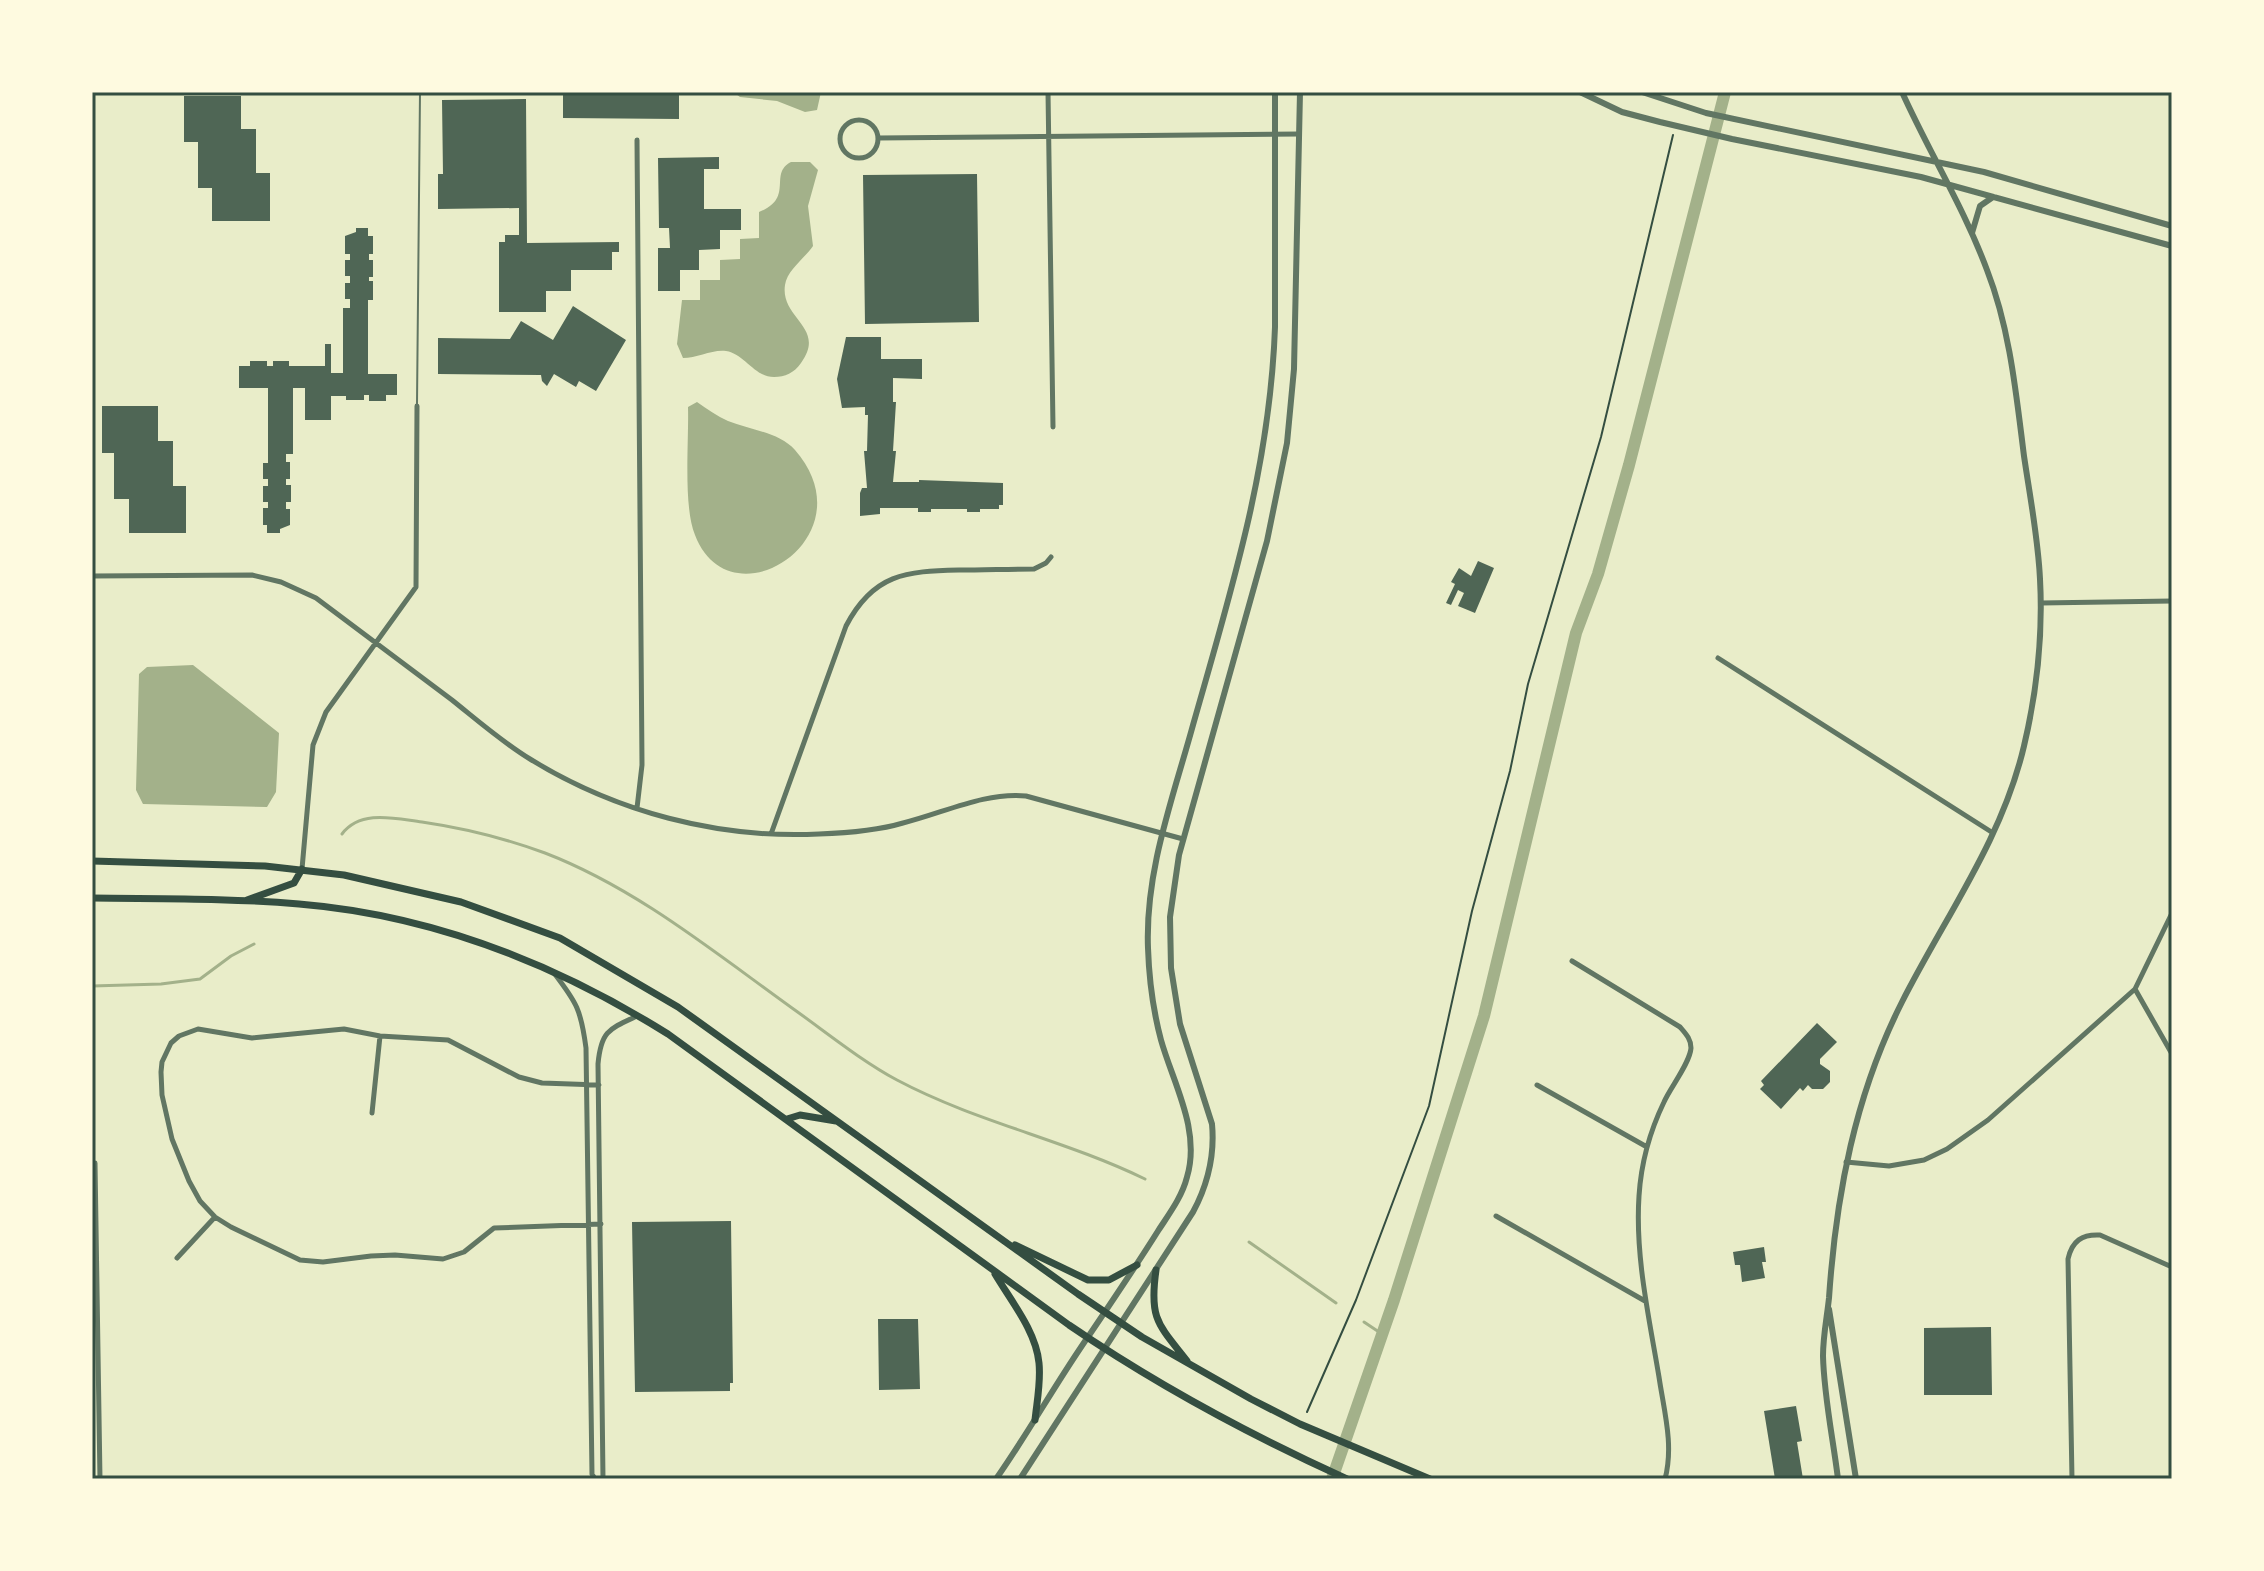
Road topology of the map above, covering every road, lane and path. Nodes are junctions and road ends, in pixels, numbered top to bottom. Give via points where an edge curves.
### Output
1 (420, 92) edge
2 (1048, 92) edge
3 (1275, 92) edge
4 (1300, 92) edge
5 (1580, 92) edge
6 (1642, 92) edge
7 (1902, 92) edge
8 (1675, 126) junction
9 (1768, 127) junction
10 (1275, 134) junction
11 (1299, 134) junction
12 (1050, 136) junction
13 (878, 138) junction
14 (637, 140) dead end
15 (1764, 146) junction
16 (1935, 161) junction
17 (1948, 184) junction
18 (1994, 197) junction
19 (2172, 226) edge
20 (1972, 233) junction
21 (2172, 246) edge
22 (417, 406) joint
23 (1053, 427) dead end
24 (1051, 557) dead end
25 (92, 576) edge
26 (2172, 601) edge
27 (2041, 603) junction
28 (377, 643) junction
29 (1718, 658) dead end
30 (637, 808) junction
31 (1994, 833) junction
32 (771, 834) junction
33 (1163, 834) junction
34 (1183, 839) junction
35 (92, 861) edge
36 (302, 869) junction
37 (92, 898) edge
38 (242, 902) junction
39 (2172, 913) edge
40 (1572, 961) dead end
41 (550, 970) junction
42 (2135, 989) junction
43 (638, 1015) junction
44 (380, 1036) junction
45 (2172, 1054) edge
46 (586, 1085) junction
47 (599, 1085) junction
48 (1537, 1085) dead end
49 (372, 1113) dead end
50 (787, 1119) junction
51 (838, 1121) junction
52 (1647, 1147) junction
53 (1845, 1161) junction
54 (95, 1163) dead end
55 (1496, 1216) dead end
56 (215, 1217) junction
57 (601, 1224) junction
58 (588, 1225) junction
59 (995, 1235) junction
60 (177, 1258) dead end
61 (1137, 1265) junction
62 (2172, 1267) edge
63 (991, 1269) junction
64 (1156, 1270) junction
65 (1646, 1301) junction
66 (1828, 1305) junction
67 (1105, 1311) junction
68 (1122, 1322) junction
69 (1087, 1337) junction
70 (1104, 1349) junction
71 (1191, 1365) junction
72 (1307, 1412) dead end
73 (1035, 1420) junction
74 (100, 1479) edge
75 (595, 1479) edge
76 (603, 1479) edge
77 (996, 1479) edge
78 (1020, 1479) edge
79 (1347, 1479) edge
80 (1430, 1479) edge
81 (1665, 1479) edge
82 (1838, 1479) edge
83 (1856, 1479) edge
84 (2072, 1479) edge

1 - 22 lane
2 - 12 street
3 - 10 street
4 - 11 street
5 - 8 street via 1622,112
6 - 9 street
7 - 16 street
8 - 15 street
8 - 72 path via 1601,437 1528,684 1429,1106 1356,1300
9 - 15 street
9 - 16 street
10 - 11 street
10 - 12 street
10 - 33 street via 1275,327 1264,447 1244,546
11 - 34 street via 1294,369 1285,455 1267,541
12 - 13 street
12 - 23 street
13 - 13 street via 873,151 860,157 844,150 840,139 847,124 858,120 872,125
14 - 30 street via 642,765
15 - 17 street
16 - 17 street
16 - 19 street
17 - 18 street
17 - 20 street
18 - 20 street via 1980,206
18 - 21 street
20 - 27 street via 1988,271 2012,363
22 - 28 street via 416,587
24 - 32 street via 1034,569 910,573 889,579 865,597 846,626
25 - 28 street via 273,579 316,598
26 - 27 street
27 - 31 street via 2027,732
28 - 30 street via 527,758
28 - 36 street via 341,688 313,745
29 - 31 street
30 - 32 street via 718,830
31 - 53 street via 1884,1041
32 - 33 street via 899,825 1011,794
33 - 34 street
33 - 61 street via 1149,905 1150,974 1161,1040 1186,1115 1191,1156 1183,1191
34 - 64 street via 1170,917 1171,968 1180,1024 1214,1140 1204,1192
35 - 36 main road
36 - 38 main road via 294,883
36 - 51 main road via 461,902 560,938 678,1007
37 - 38 main road
38 - 41 main road via 300,904 404,921
39 - 42 street
40 - 52 street via 1688,1036 1688,1059
41 - 43 main road
41 - 46 street via 580,1011
42 - 45 street
42 - 53 street via 1988,1120 1947,1149 1901,1166
43 - 47 street via 619,1024 600,1043
43 - 50 main road
44 - 46 street via 448,1040 519,1077
44 - 49 street
44 - 56 street via 333,1029 252,1038 198,1029 171,1043 161,1072 166,1117 194,1192
46 - 47 street
46 - 58 street
47 - 57 street
48 - 52 street
50 - 51 main road via 800,1115
50 - 63 main road
51 - 59 main road
52 - 65 street via 1638,1213
53 - 66 street
54 - 74 street
55 - 65 street
56 - 58 street via 311,1263 371,1256 443,1259 464,1252 494,1228
56 - 60 street
57 - 58 street
57 - 76 street
58 - 75 street
59 - 61 main road via 1088,1280 1109,1280
59 - 67 main road
61 - 67 street
62 - 84 street via 2100,1235 2088,1234 2070,1248
63 - 69 main road
63 - 73 main road via 1036,1348
64 - 68 street
64 - 71 main road via 1156,1321
65 - 81 street via 1669,1444
66 - 82 street via 1824,1371
66 - 83 street
67 - 68 main road
67 - 69 street
68 - 70 street
68 - 71 main road
69 - 70 main road
69 - 73 street
70 - 78 street
70 - 79 main road via 1219,1416
71 - 80 main road via 1300,1424
73 - 77 street

